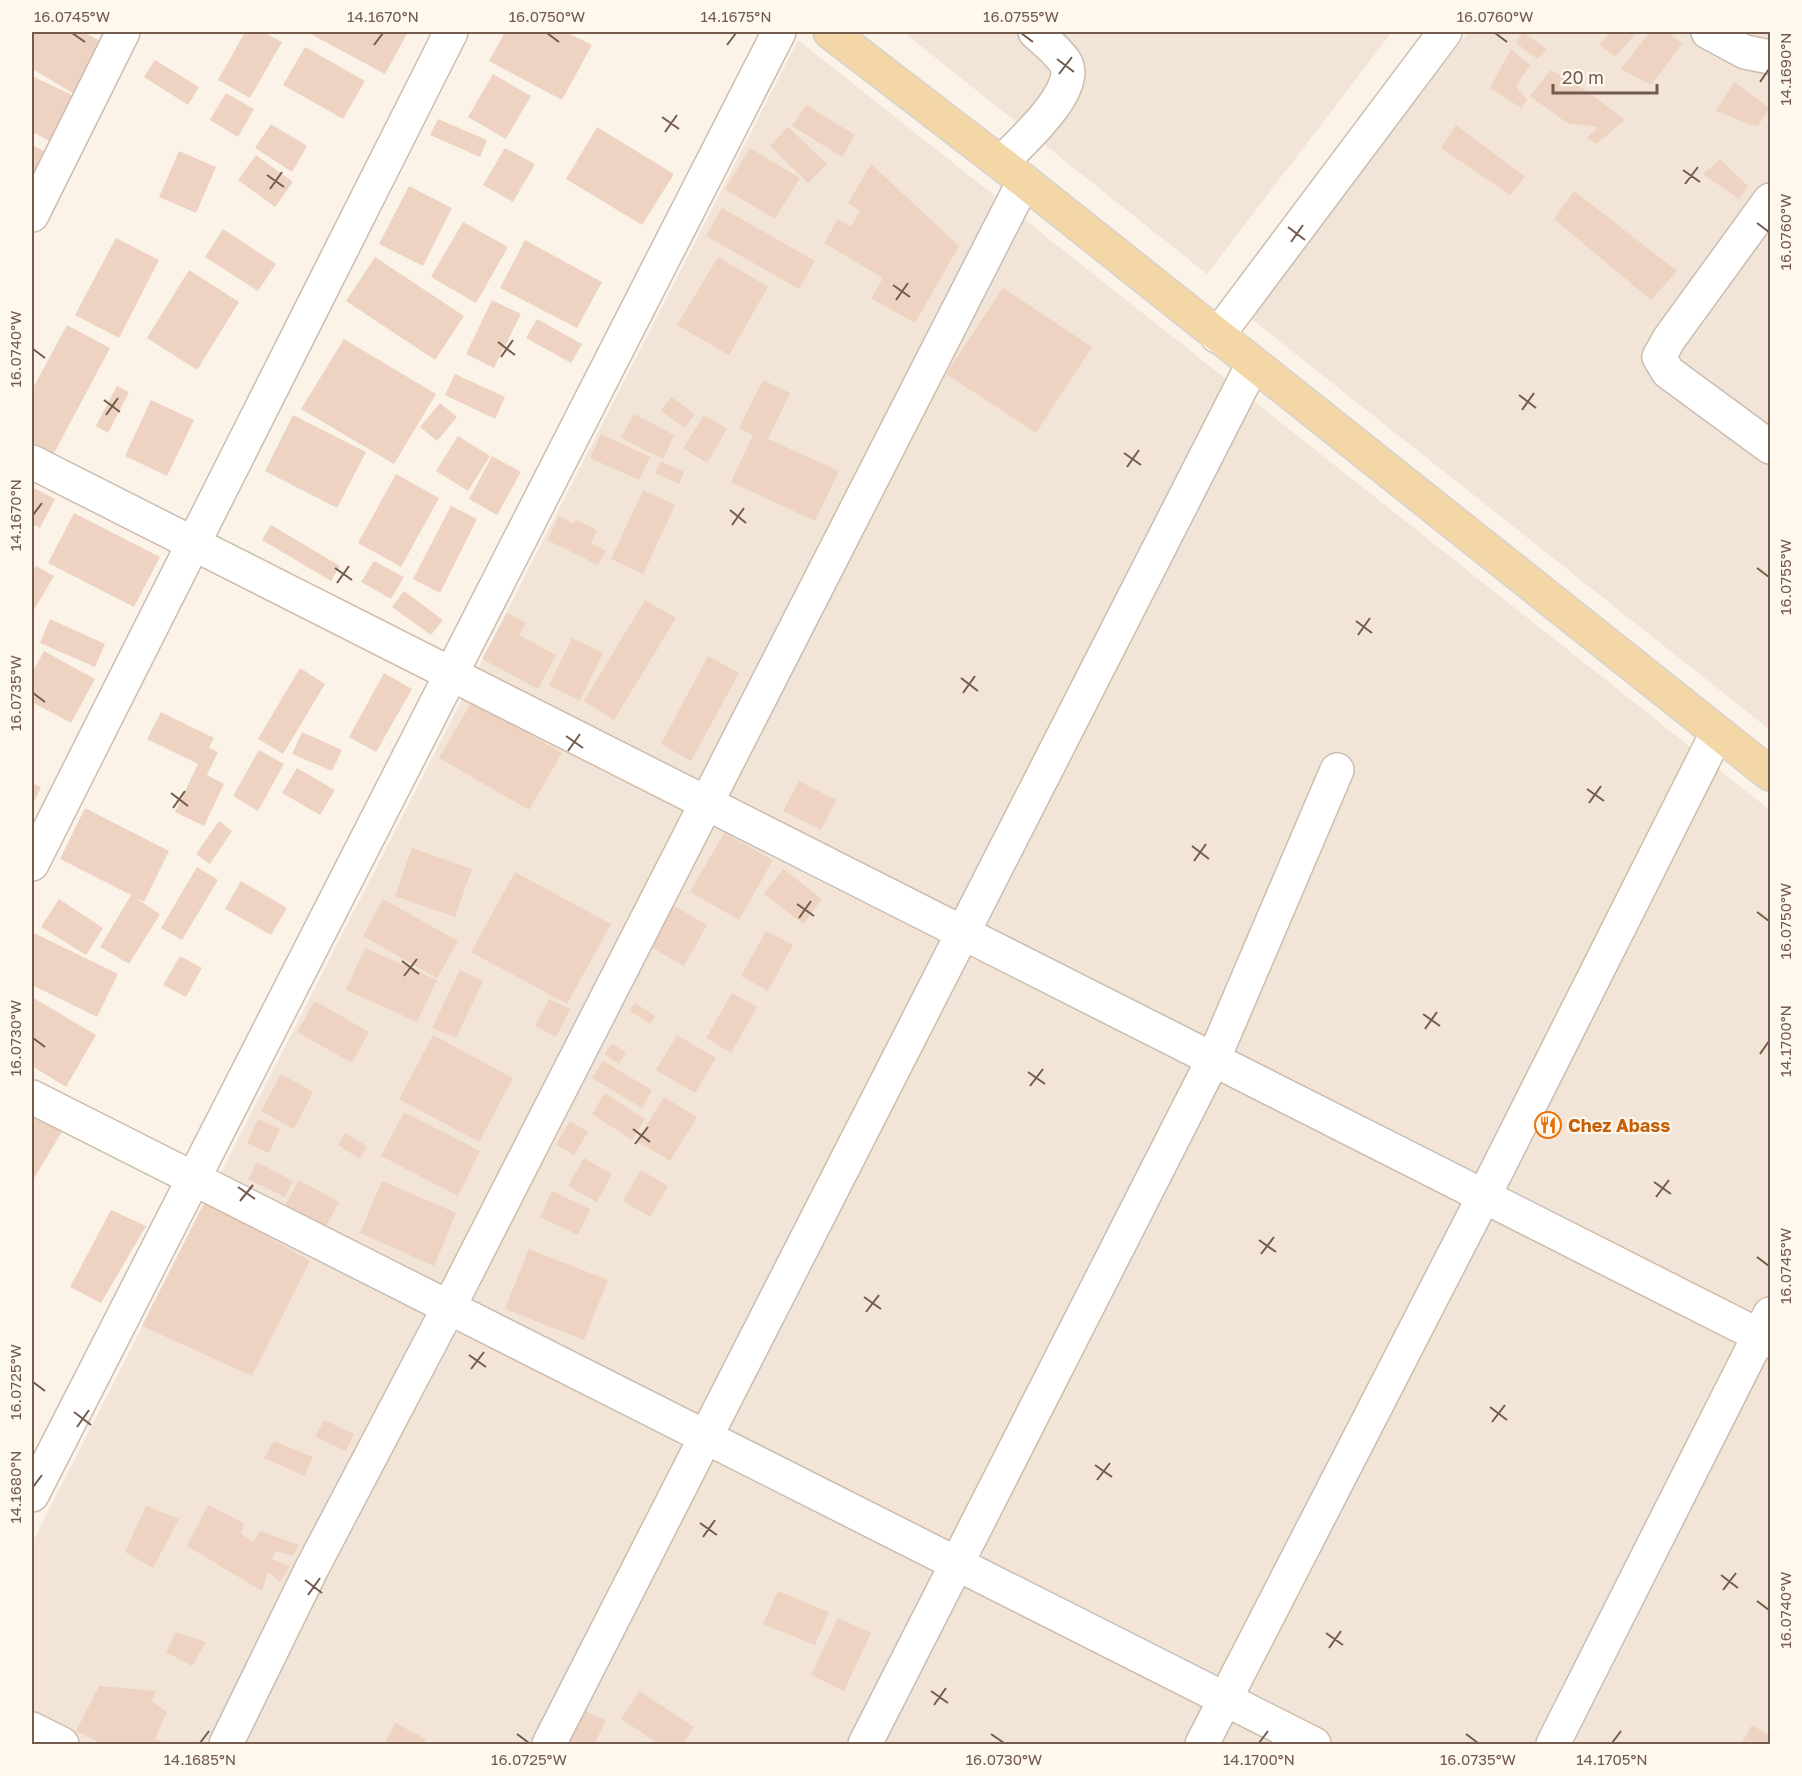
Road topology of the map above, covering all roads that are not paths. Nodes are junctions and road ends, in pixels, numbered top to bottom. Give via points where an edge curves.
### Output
1 (123, 32) edge
2 (451, 32) edge
3 (779, 32) edge
4 (830, 32) edge
5 (1035, 32) edge
6 (1445, 32) edge
7 (1708, 32) edge
8 (1770, 57) edge
9 (1012, 172) junction
10 (1770, 200) edge
11 (32, 215) edge
12 (1218, 336) junction
13 (1253, 364) junction
14 (1770, 447) edge
15 (32, 462) edge
16 (192, 544) junction
17 (451, 674) junction
18 (1717, 733) junction
19 (1337, 770) dead end
20 (1770, 774) edge
21 (705, 803) junction
22 (32, 864) edge
23 (963, 933) junction
24 (1213, 1060) junction
25 (32, 1097) edge
26 (194, 1179) junction
27 (1484, 1196) junction
28 (449, 1307) junction
29 (1767, 1330) edge
30 (707, 1438) junction
31 (32, 1495) edge
32 (957, 1564) junction
33 (1224, 1700) junction
34 (32, 1729) edge
35 (62, 1744) edge
36 (226, 1744) edge
37 (549, 1744) edge
38 (865, 1744) edge
39 (1202, 1744) edge
40 (1314, 1744) edge
41 (1553, 1744) edge

1 - 11 street
2 - 16 street
3 - 17 street
4 - 9 main road
5 - 9 street via 1065,62 1070,74 1063,95
6 - 12 street
7 - 8 street via 1745,52
9 - 12 main road
9 - 21 street
10 - 14 street via 1659,357 1668,372
12 - 13 main road
13 - 18 main road
13 - 23 street
15 - 16 street
16 - 17 street
16 - 22 street
17 - 21 street
17 - 26 street
18 - 20 main road
18 - 27 street
19 - 24 street
21 - 23 street
21 - 28 street
23 - 24 street
23 - 30 street
24 - 27 street
24 - 32 street
25 - 26 street
26 - 28 street
26 - 31 street
27 - 29 street
27 - 33 street
28 - 30 street
28 - 36 street via 311,1570
29 - 41 street
30 - 32 street
30 - 37 street
32 - 33 street
32 - 38 street
33 - 39 street
33 - 40 street
34 - 35 street

